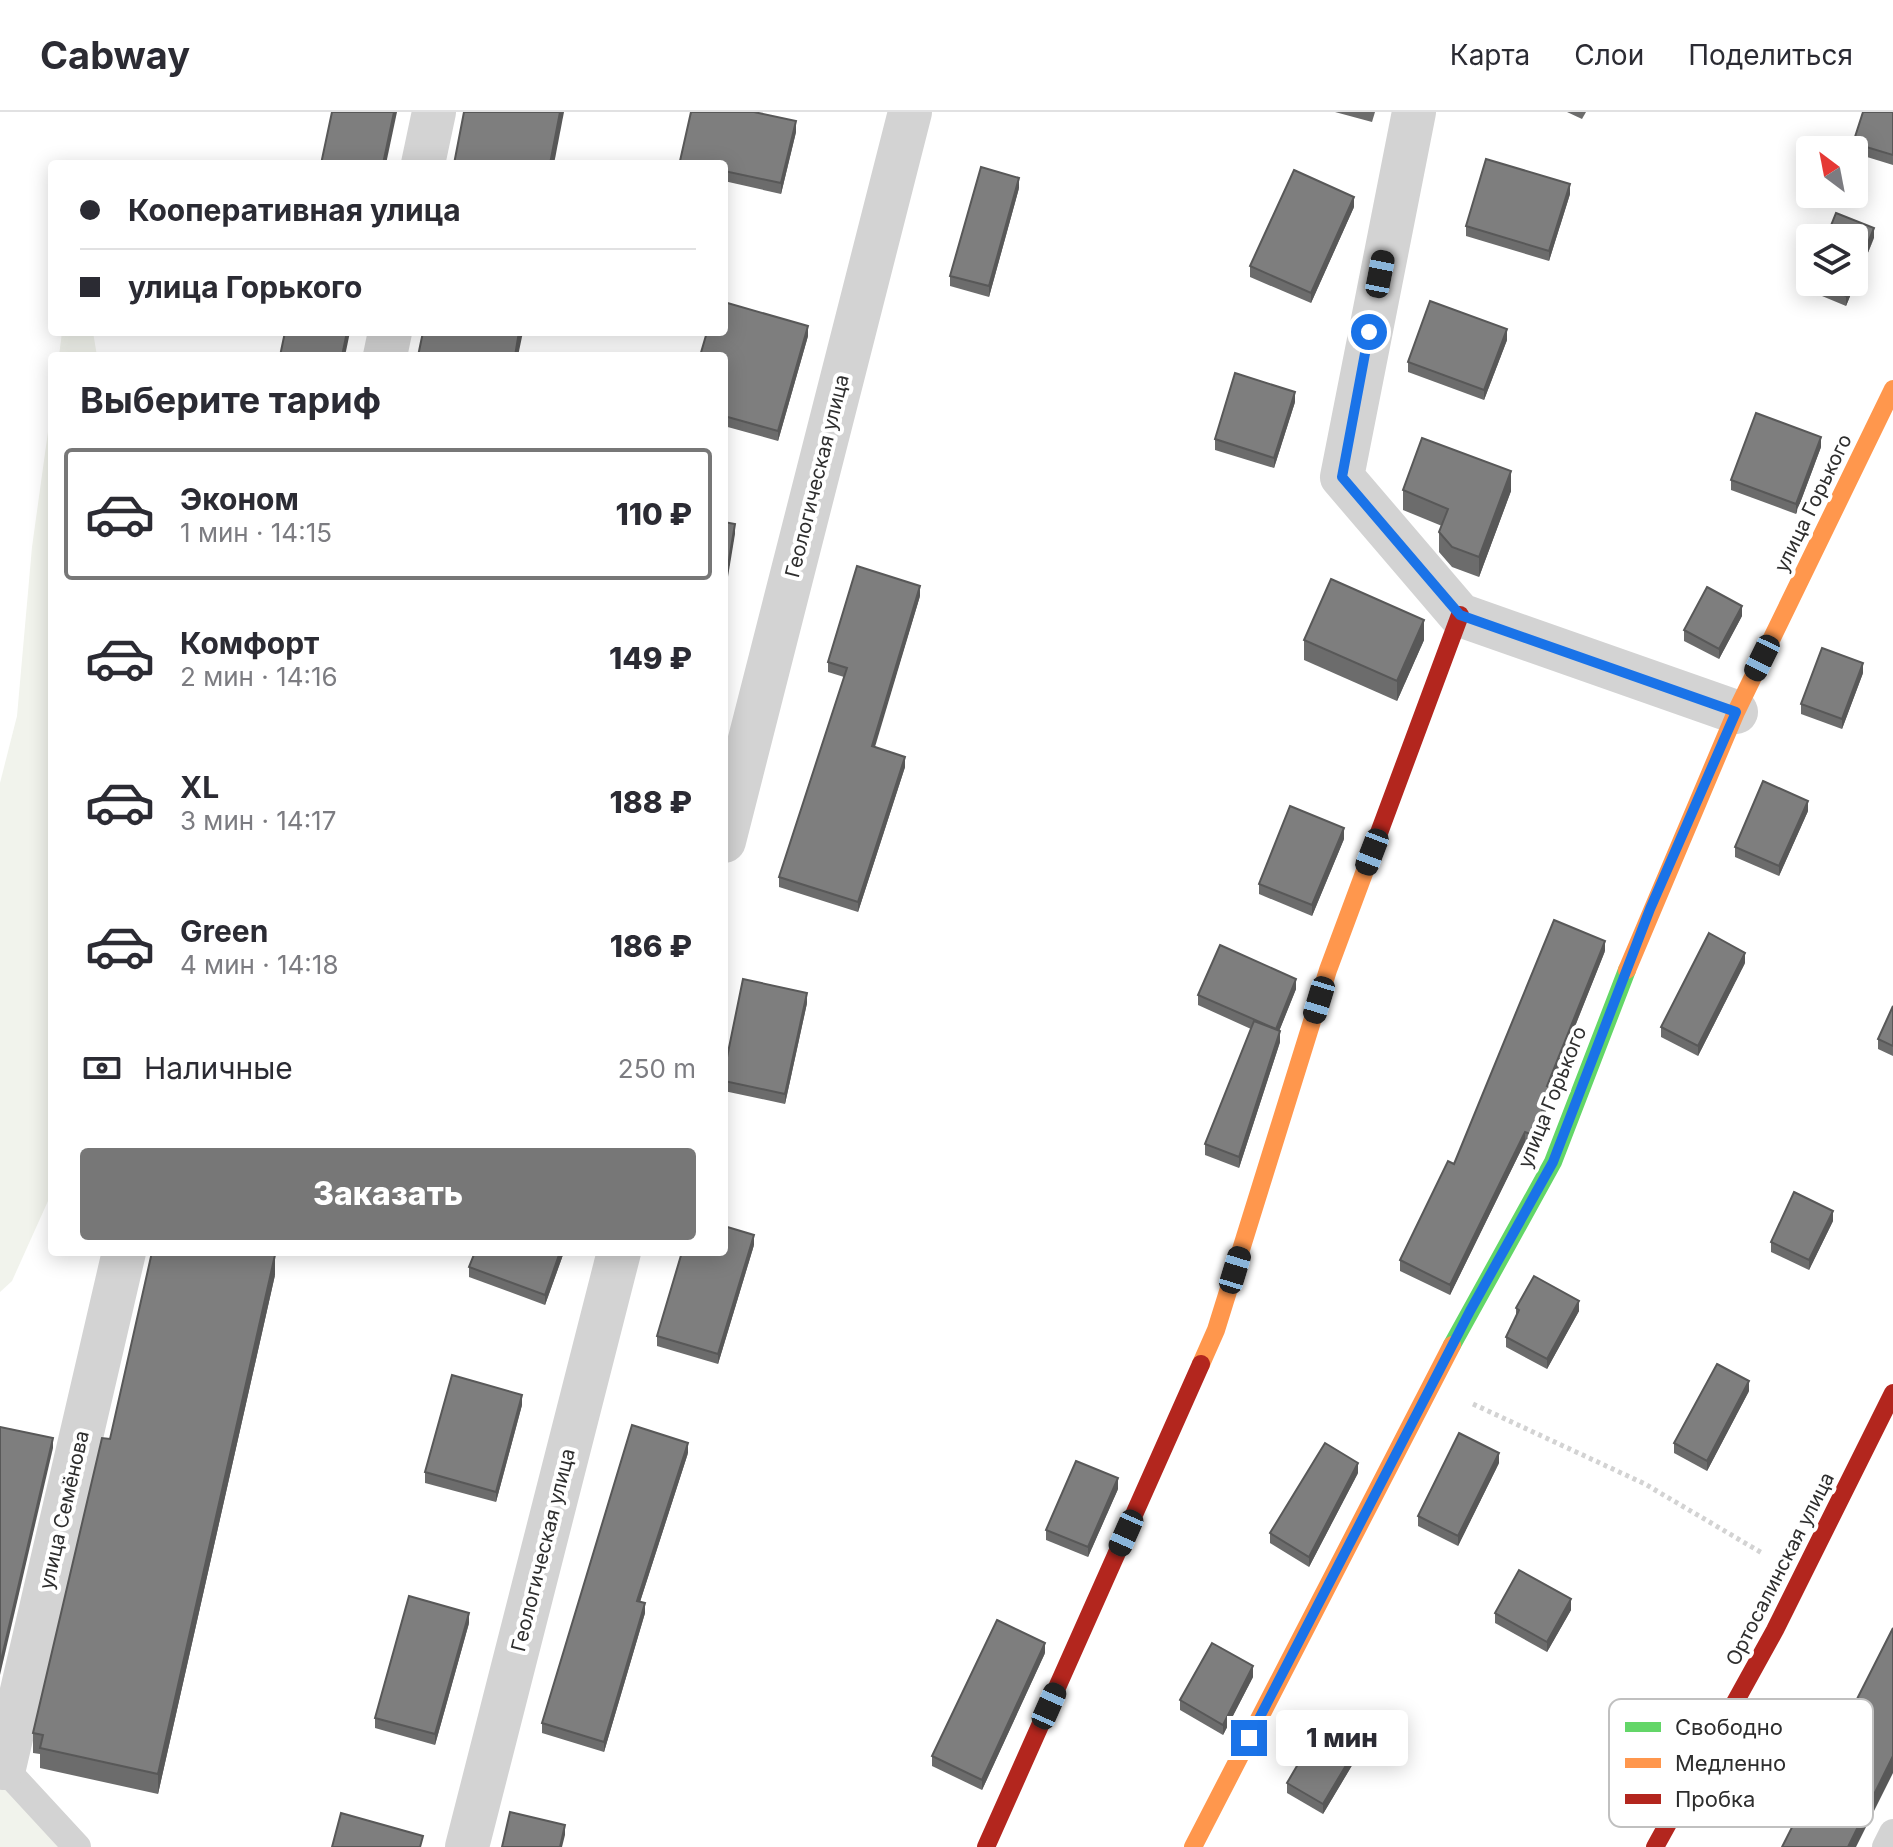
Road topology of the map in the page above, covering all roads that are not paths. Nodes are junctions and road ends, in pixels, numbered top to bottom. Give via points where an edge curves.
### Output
1 (434, 112) edge
2 (910, 112) edge
3 (1414, 112) edge
4 (424, 160) edge
5 (1893, 389) edge
6 (1460, 615) junction
7 (1736, 712) junction
8 (728, 825) edge
9 (123, 1256) edge
10 (618, 1256) edge
11 (1893, 1393) edge
12 (1736, 1699) edge
13 (4, 1768) joint
14 (1666, 1827) edge
15 (1893, 1833) edge
16 (77, 1847) edge
17 (467, 1847) edge
18 (986, 1847) edge
19 (1193, 1847) edge
20 (1655, 1847) edge
21 (1886, 1847) edge

1 - 4 street
2 - 8 street, Геологическая улица
3 - 6 street via 1342,477
5 - 7 street, улица Горького
6 - 7 street
6 - 18 street via 1328,970 1216,1330
7 - 19 street, улица Горького via 1650,909 1553,1162
9 - 13 street, улица Семёнова
10 - 17 street, Геологическая улица
11 - 12 street, Ортосалинская улица
13 - 16 lane
14 - 20 street, Ортосалинская улица
15 - 21 lane

